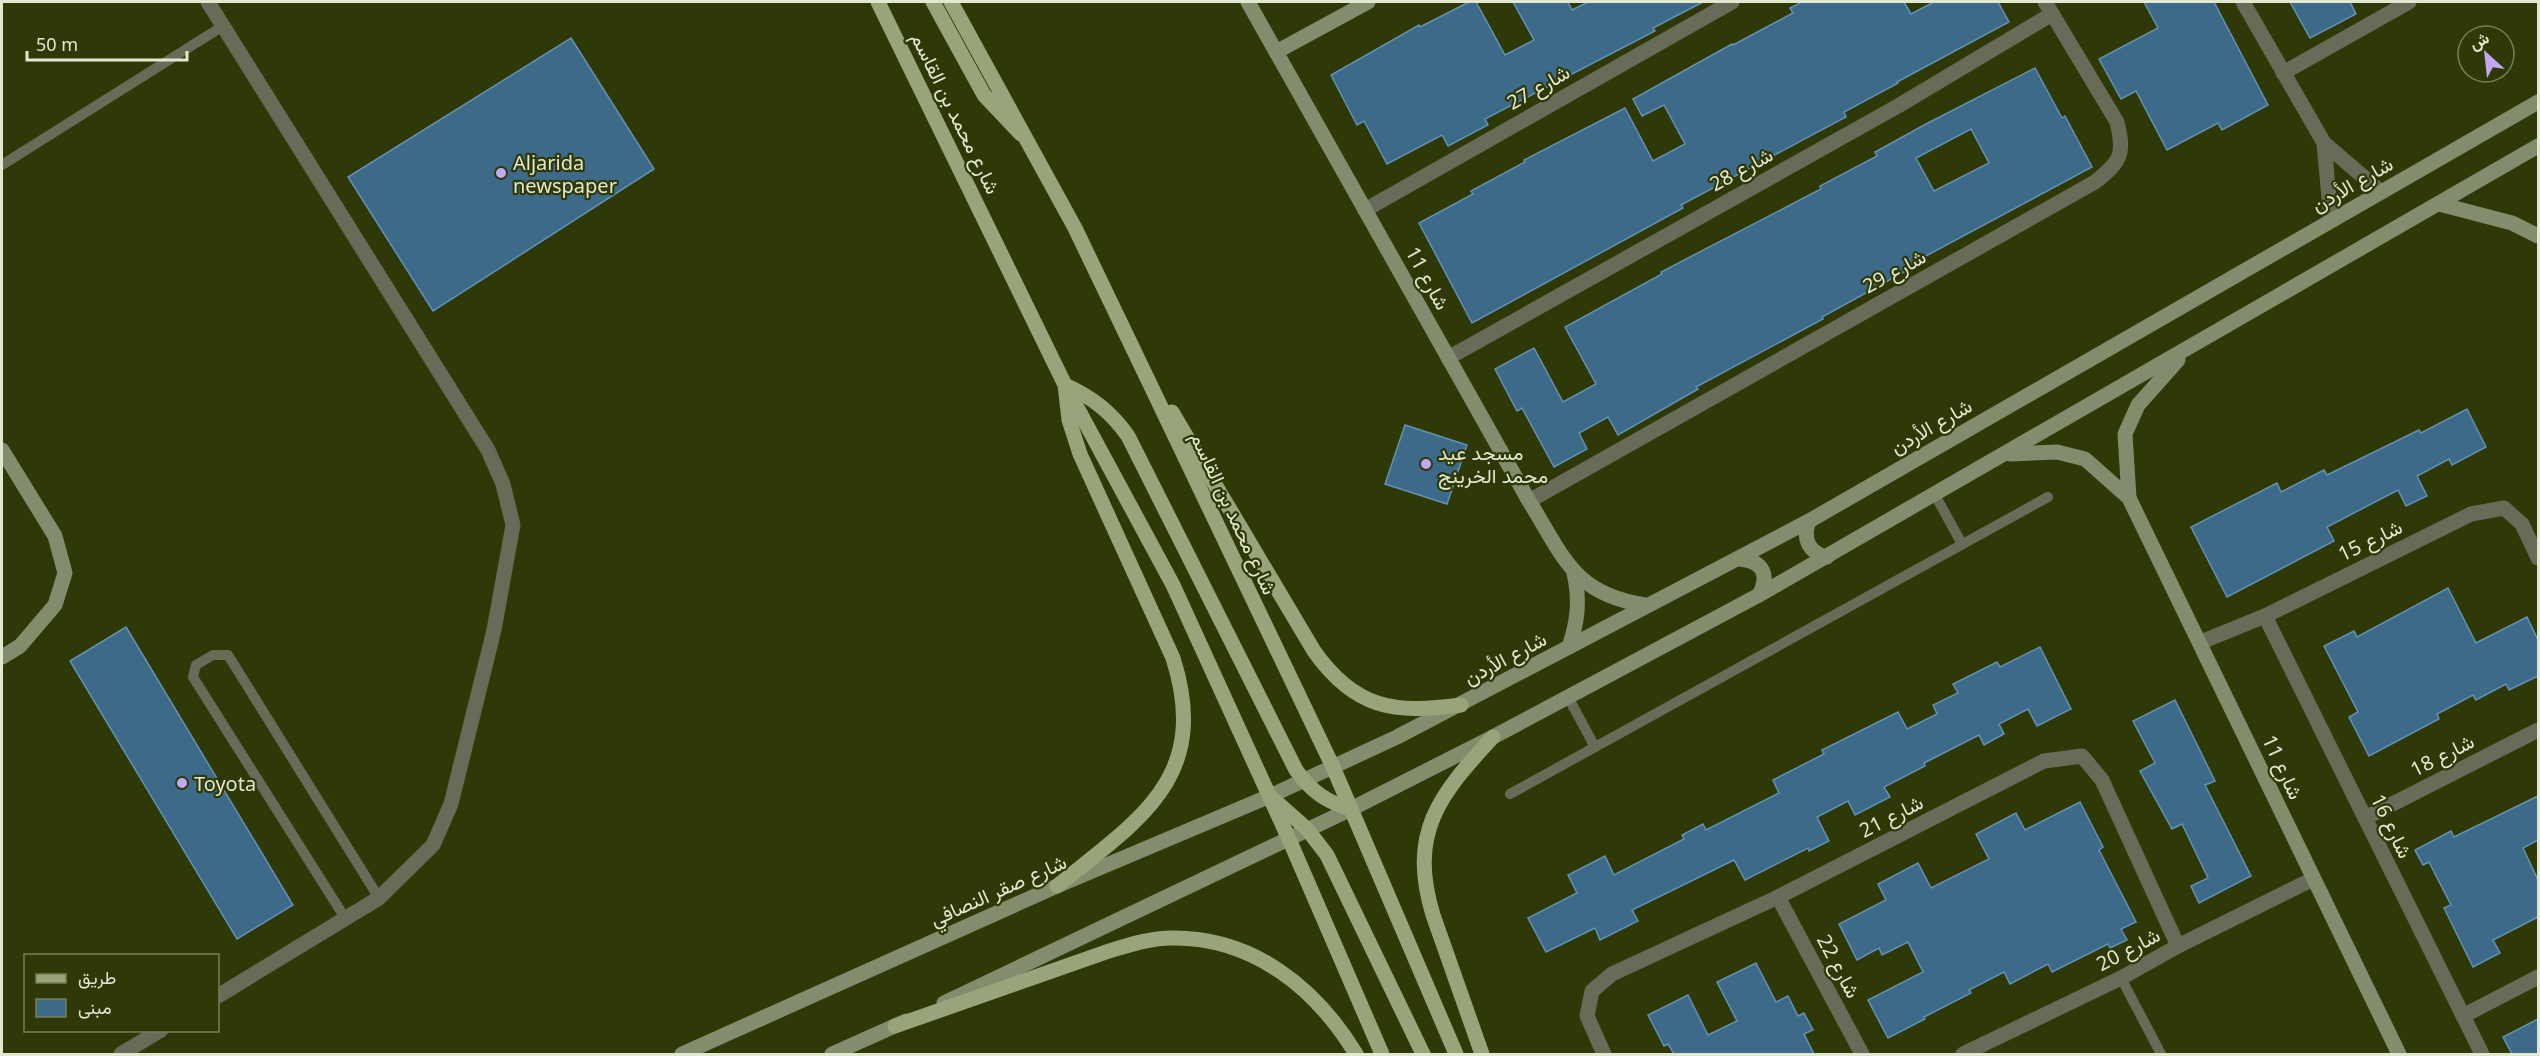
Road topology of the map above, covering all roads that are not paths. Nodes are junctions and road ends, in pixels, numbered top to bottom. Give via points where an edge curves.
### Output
1 (208, 2) edge
2 (878, 2) edge
3 (933, 2) edge
4 (951, 2) edge
5 (1248, 2) edge
6 (1368, 2) edge
7 (1732, 2) edge
8 (2243, 2) edge
9 (2409, 2) edge
10 (2048, 8) edge
11 (223, 26) junction
12 (1276, 52) junction
13 (2283, 73) junction
14 (2538, 102) edge
15 (1030, 142) junction
16 (2324, 143) junction
17 (2538, 146) edge
18 (2, 165) edge
19 (2381, 192) junction
20 (2439, 204) junction
21 (1365, 210) junction
22 (2331, 220) junction
23 (2538, 236) edge
24 (2187, 350) junction
25 (1449, 358) junction
26 (1149, 382) junction
27 (1065, 385) junction
28 (2, 450) edge
29 (2006, 454) junction
30 (1935, 495) junction
31 (2048, 496) dead end
32 (2129, 498) junction
33 (1529, 501) junction
34 (1809, 521) junction
35 (1962, 544) junction
36 (1827, 557) junction
37 (2538, 558) edge
38 (1740, 559) junction
39 (1574, 573) junction
40 (1759, 595) junction
41 (1645, 605) junction
42 (2265, 616) junction
43 (2201, 642) junction
44 (1569, 647) junction
45 (2, 657) edge
46 (1568, 697) junction
47 (1461, 705) junction
48 (2538, 729) edge
49 (1493, 737) junction
50 (1595, 747) junction
51 (1334, 767) junction
52 (1304, 781) junction
53 (1510, 794) dead end
54 (1270, 796) junction
55 (1351, 809) junction
56 (2365, 818) junction
57 (1308, 829) junction
58 (1289, 838) junction
59 (2313, 879) junction
60 (1057, 886) junction
61 (1778, 897) junction
62 (380, 898) junction
63 (345, 918) junction
64 (2178, 946) junction
65 (2538, 977) edge
66 (2121, 978) junction
67 (219, 995) edge
68 (2463, 1016) junction
69 (895, 1026) junction
70 (157, 1032) edge
71 (121, 1054) edge
72 (682, 1054) edge
73 (832, 1054) edge
74 (1356, 1054) edge
75 (1382, 1054) edge
76 (1423, 1054) edge
77 (1456, 1054) edge
78 (1482, 1054) edge
79 (1604, 1054) edge
80 (1862, 1054) edge
81 (1963, 1054) edge
82 (2161, 1054) edge
83 (2399, 1054) edge
84 (2482, 1054) edge

1 - 11 street
2 - 27 main road, شارع محمد بن القاسم
3 - 15 main road via 984,95
4 - 15 main road, شارع محمد بن القاسم
5 - 12 main road, شارع 11
6 - 12 main road
7 - 21 street, شارع 27
8 - 13 street
9 - 13 street
10 - 25 street, شارع 28 via 1898,105
10 - 33 street, شارع 29 via 2117,122 2123,145 2117,164 2095,182
11 - 18 lane
11 - 62 street via 488,450 503,484 513,525 494,630 451,804 433,845
12 - 21 main road, شارع 11
13 - 16 street
14 - 19 main road, شارع الأردن
15 - 26 main road, شارع محمد بن القاسم
16 - 19 street
16 - 22 street
17 - 20 main road
19 - 22 main road, شارع الأردن
20 - 23 main road via 2512,223
20 - 24 main road
21 - 25 main road, شارع 11
22 - 34 main road, شارع الأردن
24 - 29 main road
24 - 32 main road, شارع 11 via 2138,405 2125,434
25 - 33 main road, شارع 11
26 - 47 main road via 1186,434 1327,669 1361,697 1382,705 1425,710
26 - 51 main road, شارع محمد بن القاسم
27 - 52 main road via 1107,410 1128,436
27 - 54 main road, شارع محمد بن القاسم via 1173,585
27 - 60 main road via 1073,437 1173,658 1184,713 1182,741 1161,793 1143,816
28 - 45 main road via 55,536 65,573 55,604 20,646
29 - 30 main road
29 - 32 main road, شارع 11 via 2057,452 2085,459
30 - 35 lane
30 - 36 main road
31 - 35 lane
32 - 43 main road, شارع 11
33 - 39 main road, شارع 11
34 - 36 main road via 1805,537 1808,544
34 - 38 main road, شارع الأردن
35 - 50 lane
36 - 40 main road
37 - 42 street, شارع 15 via 2522,525 2504,508 2471,514
38 - 40 main road via 1751,560 1764,575
38 - 41 main road, شارع الأردن
39 - 41 main road, شارع 11 via 1606,596
39 - 44 main road, شارع 11 via 1579,610
40 - 46 main road
41 - 44 main road, شارع الأردن
42 - 43 street, شارع 15
42 - 56 street, شارع 16
43 - 59 main road, شارع 11
44 - 47 main road, شارع الأردن
46 - 49 main road
46 - 50 lane
47 - 51 main road, شارع الأردن
48 - 56 street, شارع 18
49 - 55 main road
49 - 78 main road via 1448,787 1437,806 1424,849 1426,894
50 - 53 lane
51 - 52 main road, شارع صقر النصافي
51 - 55 main road, شارع محمد بن القاسم
52 - 54 main road, شارع صقر النصافي
52 - 55 main road via 1316,794
54 - 57 main road
54 - 58 main road, شارع محمد بن القاسم
54 - 60 main road, شارع صقر النصافي
55 - 57 main road
55 - 77 main road, شارع محمد بن القاسم
56 - 68 street, شارع 16
57 - 58 main road
57 - 76 main road via 1335,868
58 - 69 main road
58 - 75 main road, شارع محمد بن القاسم
59 - 64 street, شارع 20
59 - 83 main road, شارع 11
60 - 72 main road, شارع صقر النصافي
61 - 64 street, شارع 21 via 2044,761 2082,756 2102,780
61 - 79 street, شارع 21 via 1612,974 1592,991 1587,1016
61 - 80 street, شارع 22
62 - 63 street
62 - 63 lane via 228,655 213,655 196,665 193,677
63 - 67 street
64 - 66 street, شارع 20
65 - 68 street
66 - 81 street, شارع 20
66 - 82 lane
68 - 84 street, شارع 16
69 - 73 main road
69 - 74 main road via 1118,948 1171,938 1228,945 1292,978 1329,1014
70 - 71 street

